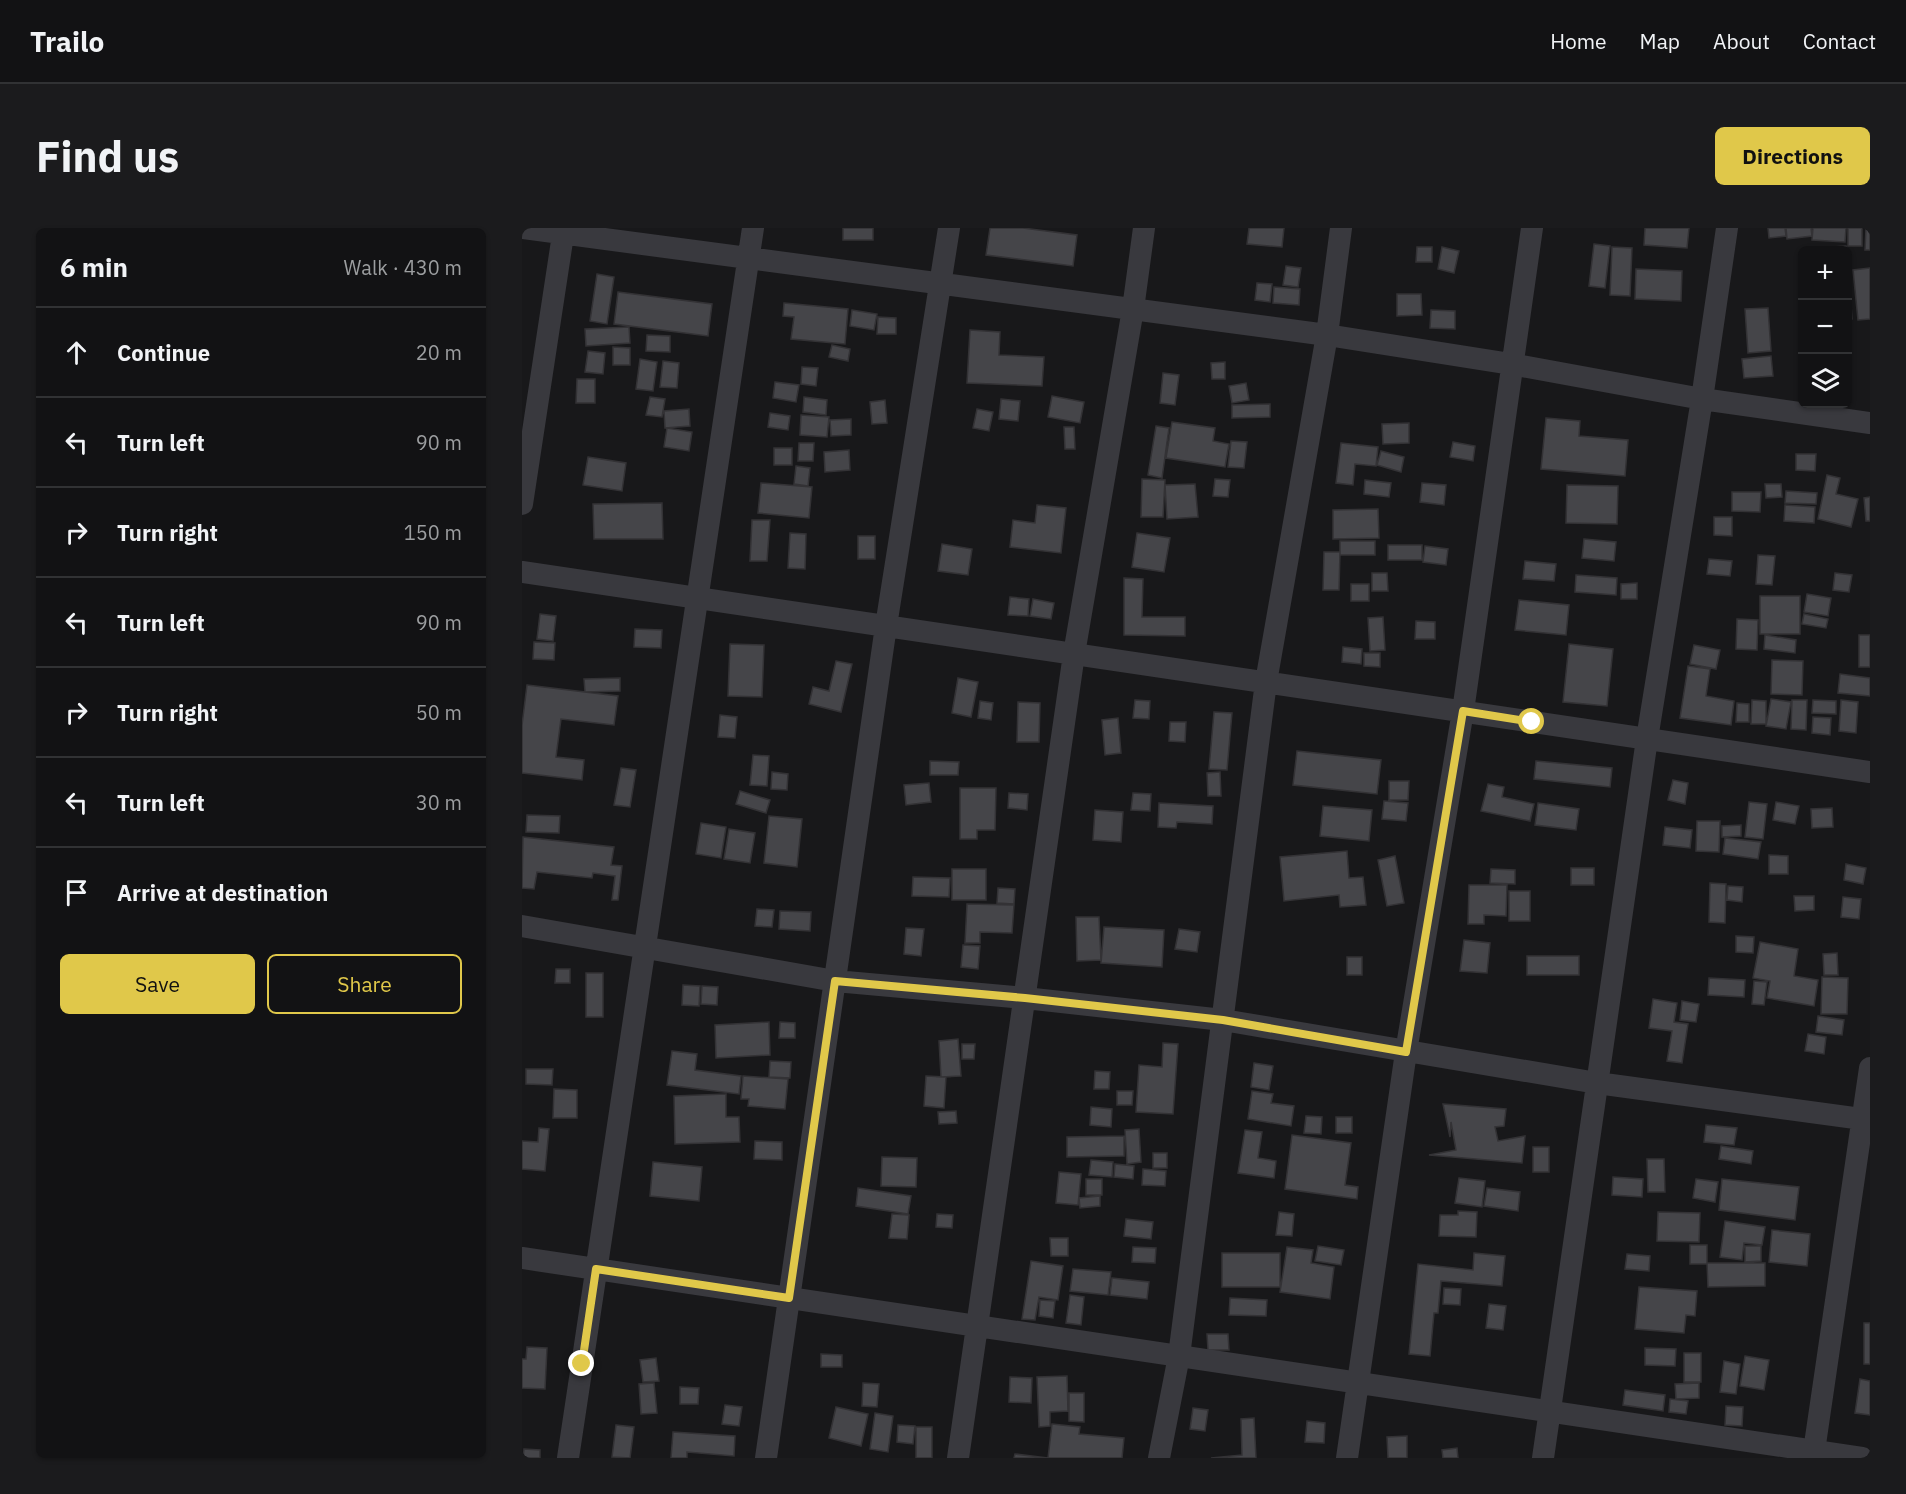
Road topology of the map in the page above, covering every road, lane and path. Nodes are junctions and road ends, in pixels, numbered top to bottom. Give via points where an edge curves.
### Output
1 (522, 228) edge
2 (753, 228) edge
3 (950, 228) edge
4 (1144, 228) edge
5 (1341, 228) edge
6 (1532, 228) edge
7 (1727, 228) edge
8 (563, 231) edge
9 (750, 258) junction
10 (941, 285) junction
11 (1133, 309) junction
12 (1327, 335) junction
13 (1512, 364) junction
14 (1702, 399) junction
15 (1870, 423) edge
16 (522, 504) edge
17 (522, 572) edge
18 (698, 598) junction
19 (886, 626) junction
20 (1074, 654) junction
21 (1266, 682) junction
22 (1463, 711) junction
23 (1647, 739) junction
24 (1870, 772) edge
25 (522, 926) edge
26 (645, 947) junction
27 (835, 981) junction
28 (1025, 998) junction
29 (1223, 1020) junction
30 (1406, 1052) junction
31 (1870, 1068) edge
32 (1597, 1083) junction
33 (1866, 1119) edge
34 (522, 1258) edge
35 (596, 1269) junction
36 (789, 1298) junction
37 (978, 1326) junction
38 (1179, 1356) junction
39 (1359, 1383) junction
40 (1550, 1412) junction
41 (1814, 1454) edge
42 (568, 1458) edge
43 (765, 1458) edge
44 (958, 1458) edge
45 (1159, 1458) edge
46 (1347, 1458) edge
47 (1543, 1458) edge
48 (1862, 1458) edge

1 - 8 street
2 - 9 street
3 - 10 street
4 - 11 street
5 - 12 street
6 - 13 street
7 - 14 street
8 - 9 street
8 - 16 street
9 - 10 street
9 - 18 street
10 - 11 street
10 - 19 street
11 - 12 street
11 - 20 street
12 - 13 street
12 - 21 street
13 - 14 street
13 - 22 street
14 - 15 street
14 - 23 street
17 - 18 street
18 - 19 street
18 - 26 street
19 - 20 street
19 - 27 street
20 - 21 street
20 - 28 street
21 - 22 street
21 - 29 street
22 - 23 street
22 - 30 street
23 - 24 street
23 - 32 street
25 - 26 street
26 - 27 street
26 - 35 street
27 - 28 street
27 - 36 street
28 - 29 street
28 - 37 street
29 - 30 street
29 - 38 street
30 - 32 street
30 - 39 street
31 - 33 street
32 - 33 street
32 - 40 street
33 - 41 street
34 - 35 street
35 - 36 street
35 - 42 street
36 - 37 street
36 - 43 street
37 - 38 street
37 - 44 street
38 - 39 street
38 - 45 street
39 - 40 street
39 - 46 street
40 - 41 street
40 - 47 street
41 - 48 street

